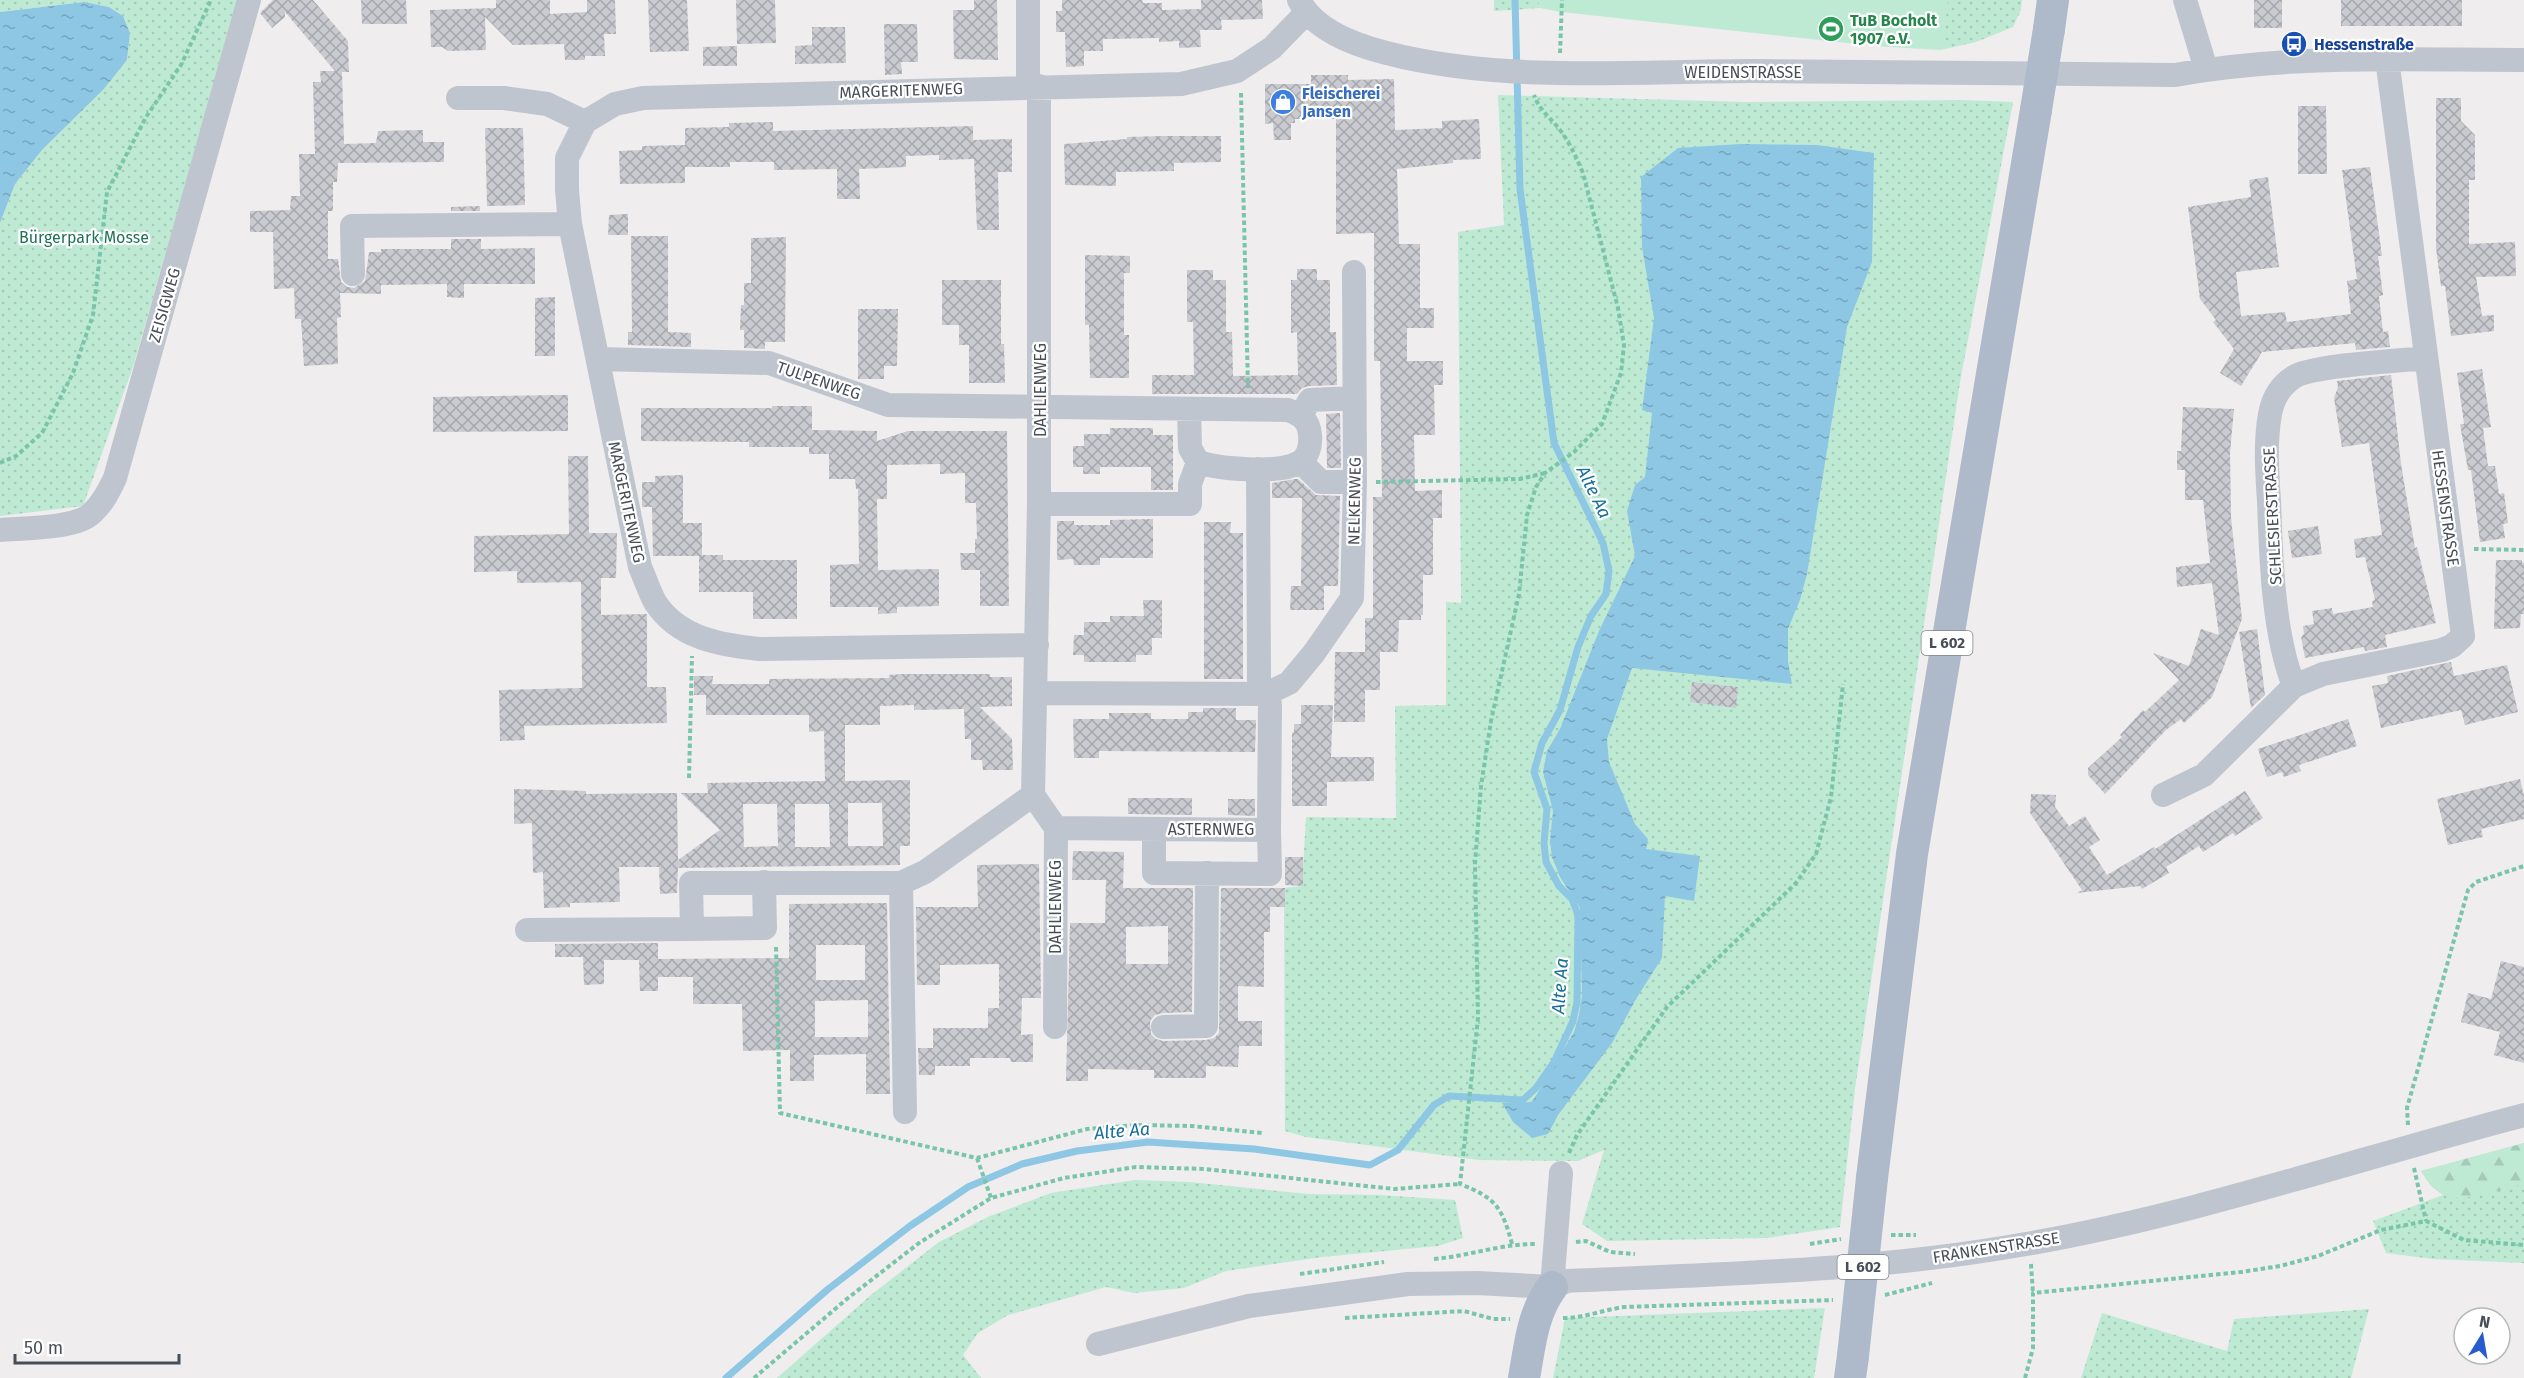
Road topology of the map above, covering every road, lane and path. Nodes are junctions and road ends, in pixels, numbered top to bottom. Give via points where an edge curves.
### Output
1 (211, 0) edge
2 (249, 0) edge
3 (1028, 0) edge
4 (1562, 0) edge
5 (2186, 0) edge
6 (1303, 7) edge
7 (2051, 15) edge
8 (1560, 56) dead end
9 (2387, 59) junction
10 (2524, 60) edge
11 (2206, 69) junction
12 (1237, 72) junction
13 (1530, 80) junction
14 (1033, 86) junction
15 (458, 98) dead end
16 (585, 122) junction
17 (570, 224) junction
18 (1354, 272) dead end
19 (352, 273) dead end
20 (2426, 358) junction
21 (598, 359) junction
22 (1354, 398) junction
23 (1040, 407) junction
24 (1189, 409) junction
25 (1248, 409) junction
26 (1301, 415) junction
27 (1198, 462) junction
28 (1301, 462) junction
29 (0, 463) edge
30 (1258, 469) junction
31 (1545, 473) junction
32 (1355, 482) junction
33 (1039, 504) junction
34 (0, 530) edge
35 (2452, 549) junction
36 (2524, 550) edge
37 (695, 636) junction
38 (1037, 645) junction
39 (1843, 684) dead end
40 (2295, 686) junction
41 (1036, 693) junction
42 (1266, 694) junction
43 (688, 778) dead end
44 (1033, 795) junction
45 (2163, 795) dead end
46 (1056, 828) junction
47 (1154, 829) junction
48 (1269, 830) junction
49 (2524, 866) edge
50 (1207, 873) junction
51 (764, 882) junction
52 (901, 883) junction
53 (765, 928) junction
54 (692, 929) junction
55 (527, 930) dead end
56 (1055, 1027) dead end
57 (1163, 1027) dead end
58 (905, 1112) dead end
59 (2524, 1115) edge
60 (2418, 1122) dead end
61 (2404, 1132) junction
62 (1263, 1133) dead end
63 (977, 1158) junction
64 (1561, 1173) joint
65 (1460, 1185) junction
66 (991, 1198) junction
67 (2426, 1221) junction
68 (1888, 1235) dead end
69 (1918, 1235) dead end
70 (1849, 1238) dead end
71 (1512, 1244) dead end
72 (1554, 1244) junction
73 (1804, 1245) dead end
74 (2524, 1245) edge
75 (1637, 1254) dead end
76 (1552, 1287) junction
77 (1344, 1318) dead end
78 (1519, 1319) dead end
79 (1098, 1344) dead end
80 (1852, 1367) edge
81 (754, 1378) edge
82 (1524, 1378) edge
83 (2025, 1378) edge

1 - 29 path via 181,66 146,117 107,192 93,315 73,374 42,433 16,456
2 - 34 street, ZEISIGWEG via 115,478 106,497 90,515 67,524
3 - 14 street, DAHLIENWEG
4 - 8 path
5 - 11 street
6 - 12 street, MARGERITENWEG via 1272,48
6 - 13 street, WEIDENSTRASSE via 1339,36 1402,57 1501,71
7 - 80 main road, L 602, bridge via 1912,854
9 - 10 street, WEIDENSTRASSE
9 - 11 street, WEIDENSTRASSE via 2294,61
9 - 20 street, HESSENSTRASSE
11 - 13 street, WEIDENSTRASSE via 2175,75 1763,71
12 - 14 street, MARGERITENWEG via 1181,84
12 - 25 path via 1243,125
13 - 31 path via 1540,109 1559,129 1583,173 1624,345 1621,373 1602,424
14 - 16 street, MARGERITENWEG via 643,98 615,104
14 - 23 street, DAHLIENWEG
15 - 16 street via 504,98 547,104
16 - 17 street, MARGERITENWEG via 567,158
17 - 19 street via 352,226
17 - 21 street, MARGERITENWEG
18 - 22 street, NELKENWEG
20 - 35 street, HESSENSTRASSE
20 - 40 street, SCHLESIERSTRASSE via 2330,368 2296,376 2278,391 2270,413 2266,453 2270,525 2285,663
21 - 23 street, TULPENWEG via 769,363 888,405
21 - 37 street, MARGERITENWEG via 640,567 656,602 679,627
22 - 26 street via 1310,400
22 - 32 street, NELKENWEG
23 - 24 street
23 - 33 street, DAHLIENWEG
24 - 25 street
24 - 27 street via 1190,448
25 - 26 street via 1288,410
26 - 28 street via 1309,426 1311,447
27 - 30 street via 1215,468
27 - 33 street via 1190,484 1190,504
28 - 30 street via 1288,468
28 - 32 street via 1321,482
30 - 42 street via 1259,681
31 - 32 path via 1520,479
31 - 65 path via 1527,515 1519,594 1481,786 1475,863 1478,1018
32 - 42 street, NELKENWEG via 1352,598 1289,683
33 - 38 street, DAHLIENWEG
35 - 36 path
35 - 40 street, HESSENSTRASSE via 2463,636 2452,646 2323,674
37 - 38 street, MARGERITENWEG via 759,649
37 - 43 path via 690,667
38 - 41 street, DAHLIENWEG
39 - 64 path via 1831,797 1816,854 1796,883 1667,1007 1577,1135
40 - 45 street via 2204,775
41 - 42 street
41 - 44 street, DAHLIENWEG
42 - 48 street via 1270,707
44 - 46 street
44 - 52 street via 925,872
46 - 47 street, ASTERNWEG
46 - 56 street, DAHLIENWEG
47 - 48 street, ASTERNWEG
47 - 50 street, ASTERNWEG via 1154,873
48 - 50 street, ASTERNWEG via 1270,874
49 - 61 path via 2476,882 2468,890 2407,1108
50 - 57 street via 1206,1026
51 - 52 street
51 - 53 street
51 - 54 street via 691,883
52 - 58 street
53 - 54 street
53 - 63 path via 778,949 780,1113
54 - 55 street
59 - 61 street, FRANKENSTRASSE
60 - 61 path
61 - 67 path
61 - 76 street, FRANKENSTRASSE via 2220,1199 2026,1244 1918,1259 1567,1281
62 - 63 path via 1191,1126 1097,1128
63 - 66 path
64 - 72 street
65 - 66 path via 1394,1189 1205,1169 1136,1167 1064,1178
65 - 71 path via 1483,1193 1499,1205
66 - 81 path via 919,1243
67 - 74 path via 2464,1240
67 - 83 path via 2381,1230 2318,1256 2280,1266 2033,1293 2033,1348
68 - 69 path
70 - 73 path
72 - 75 path via 1586,1241 1610,1252
72 - 76 street
76 - 79 street, FRANKENSTRASSE via 1408,1284 1249,1305
76 - 82 main road via 1534,1319
77 - 78 path via 1464,1311 1493,1319

